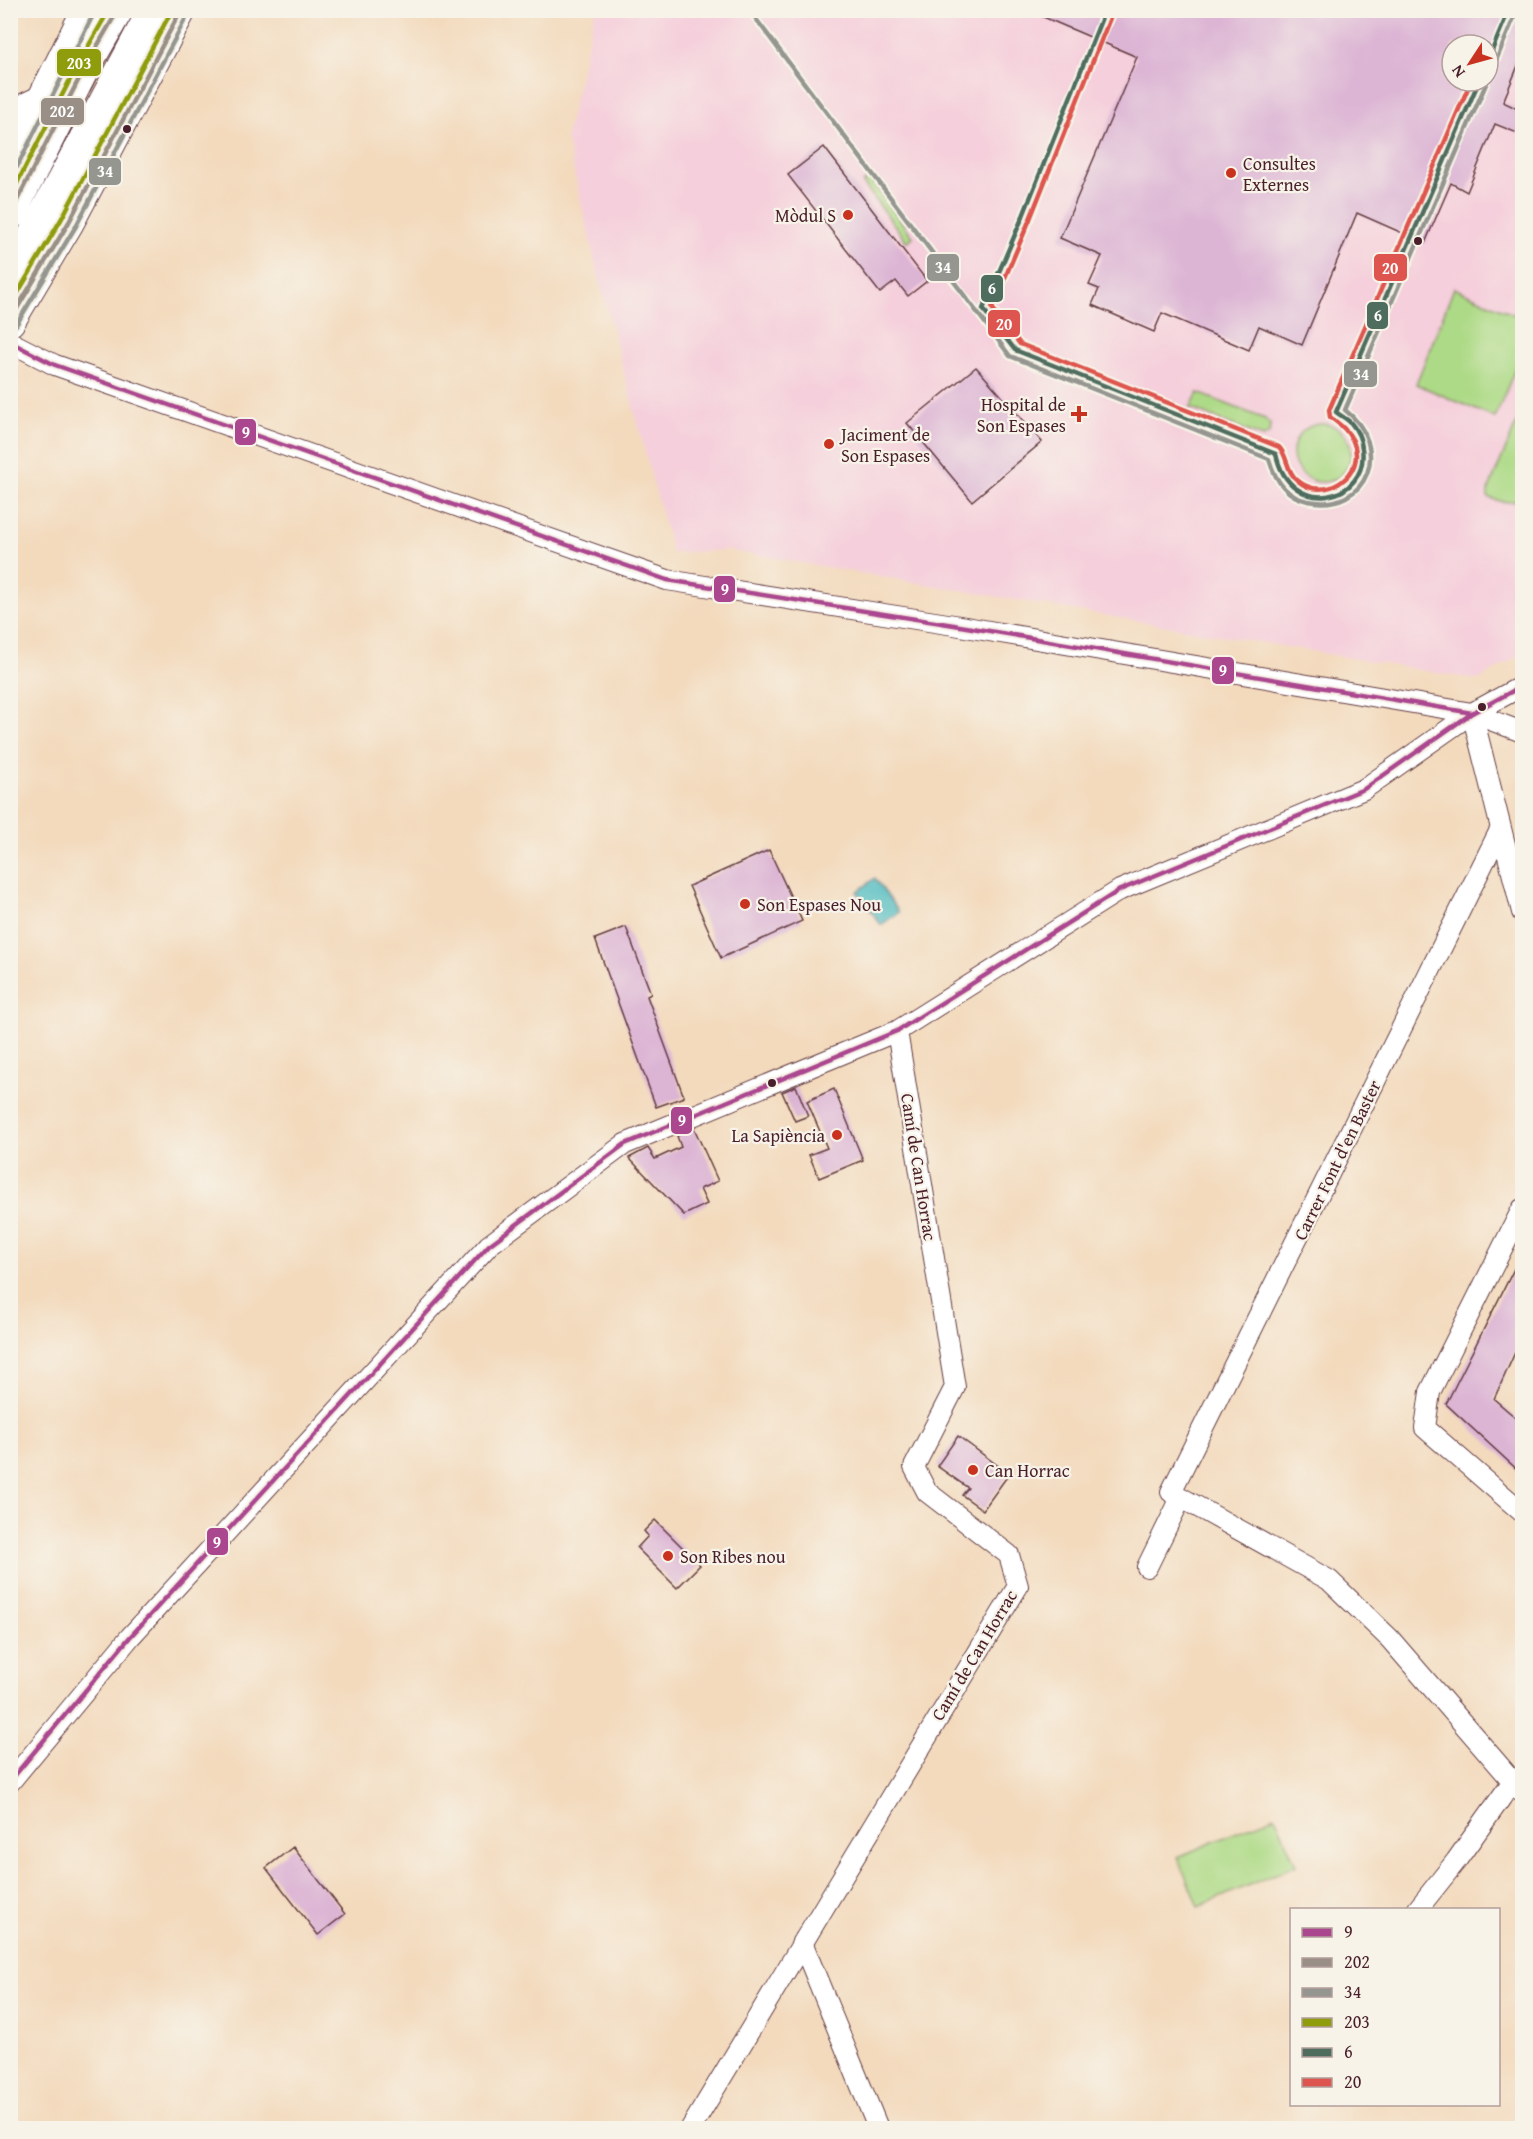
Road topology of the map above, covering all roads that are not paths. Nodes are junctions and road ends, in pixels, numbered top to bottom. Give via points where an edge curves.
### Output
1 (87, 10) edge
2 (118, 10) edge
3 (153, 10) edge
4 (181, 10) edge
5 (46, 93) junction
6 (10, 110) edge
7 (10, 164) edge
8 (10, 215) edge
9 (10, 278) edge
10 (10, 321) edge
11 (10, 342) edge
12 (1522, 686) edge
13 (1472, 713) junction
14 (1522, 732) edge
15 (1501, 828) junction
16 (1522, 912) edge
17 (897, 1031) junction
18 (1522, 1209) edge
19 (1176, 1495) junction
20 (1522, 1512) edge
21 (1148, 1567) dead end
22 (10, 1782) edge
23 (1518, 1787) edge
24 (1419, 1908) edge
25 (802, 1942) junction
26 (691, 2128) edge
27 (878, 2128) edge

1 - 5 main road
2 - 8 main road
3 - 9 main road
4 - 10 main road via 69,222
5 - 6 street
5 - 7 main road
11 - 13 street via 55,365 667,580
12 - 13 street
13 - 14 street
13 - 15 street
13 - 17 street via 1364,789 1120,890
15 - 16 street
15 - 19 street, Carrer Font d'en Baster
17 - 22 street via 625,1144 489,1245 129,1637
17 - 25 street, Camí de Can Horrac via 955,1387 914,1467 927,1492 1009,1555 1018,1586
18 - 20 street via 1430,1392 1425,1428
19 - 21 street, Carrer Font d'en Baster
19 - 23 street via 1329,1580 1390,1639
23 - 24 street
25 - 26 street, Camí de Can Horrac
25 - 27 street

